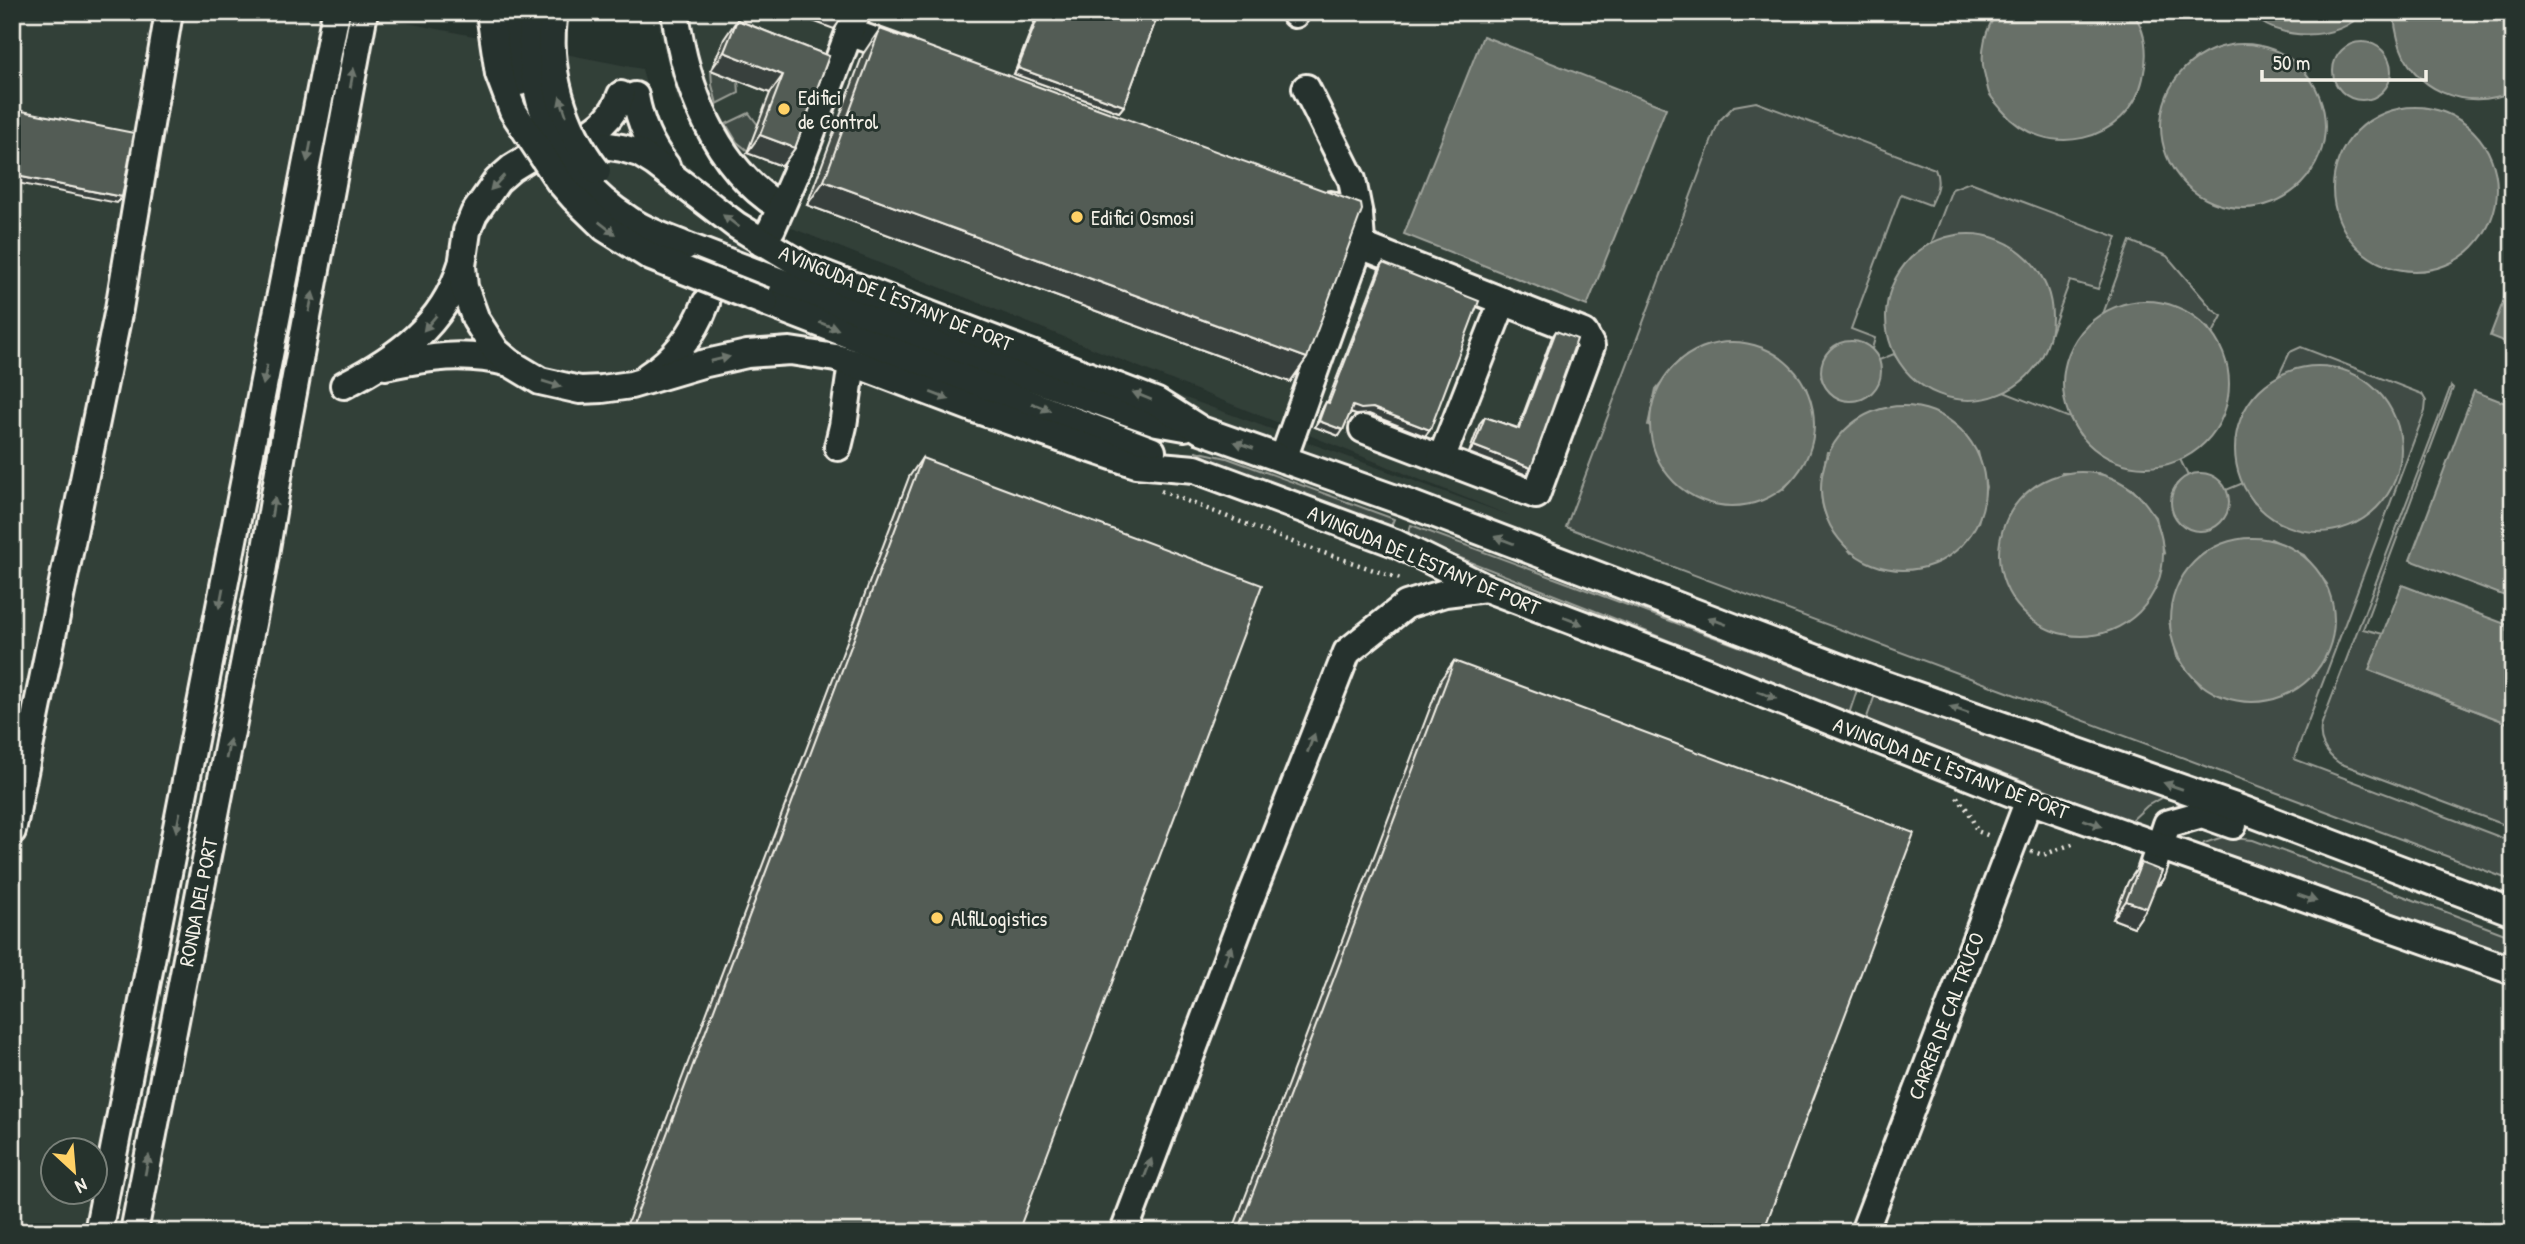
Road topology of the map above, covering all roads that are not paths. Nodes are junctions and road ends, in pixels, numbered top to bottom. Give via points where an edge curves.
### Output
1 (169, 12) edge
2 (336, 12) edge
3 (364, 12) edge
4 (534, 12) edge
5 (554, 12) edge
6 (675, 12) edge
7 (497, 13) edge
8 (853, 22) edge
9 (928, 60) edge
10 (1306, 88) dead end
11 (570, 145) junction
12 (671, 173) junction
13 (1307, 196) edge
14 (780, 207) junction
15 (1359, 215) junction
16 (762, 243) junction
17 (1360, 245) junction
18 (686, 246) junction
19 (462, 266) junction
20 (767, 290) junction
21 (1503, 301) junction
22 (706, 303) dead end
23 (510, 363) junction
24 (852, 363) junction
25 (380, 367) junction
26 (344, 385) dead end
27 (631, 385) junction
28 (1363, 429) dead end
29 (1201, 430) junction
30 (838, 447) dead end
31 (1441, 458) junction
32 (1283, 459) junction
33 (1195, 469) junction
34 (1486, 588) junction
35 (38, 699) junction
36 (12, 735) edge
37 (2029, 800) junction
38 (12, 831) edge
39 (2160, 846) junction
40 (2151, 872) edge
41 (2512, 911) edge
42 (2513, 971) edge
43 (98, 1232) edge
44 (134, 1232) edge
45 (1124, 1232) edge
46 (1864, 1232) edge

1 - 35 street via 119,309
2 -> 43 street
44 -> 3 street, RONDA DEL PORT via 262,572
4 - 18 street, bridge via 534,80 543,114 559,146 581,178 612,209
18 -> 5 street, bridge via 632,208 598,173 577,140 554,72
6 - 14 street via 688,79 705,119 747,183
7 -> 20 street, bridge via 545,160 591,215 629,244 673,267
8 - 9 street
8 - 14 street
10 - 15 street via 1352,180
11 - 12 street, AVINGUDA DE L'ESTANY DE PORT via 622,148
11 - 12 street via 602,126 628,96 651,147
11 -> 19 street, AVINGUDA DE L'ESTANY DE PORT via 530,157 497,181 474,214
16 -> 12 street, AVINGUDA DE L'ESTANY DE PORT
13 - 15 street
14 - 16 street
15 - 17 street
29 -> 16 street, AVINGUDA DE L'ESTANY DE PORT via 1157,402 805,267
17 - 21 street
17 - 32 street
18 - 20 street
19 - 23 street, AVINGUDA DE L'ESTANY DE PORT via 476,320 496,351
19 -> 25 street via 429,327
20 - 29 street via 1157,422
20 -> 33 street
21 - 31 street
21 - 31 street via 1584,332 1591,346 1536,495
22 - 27 street via 678,351
23 - 25 street via 453,355
23 -> 27 street, AVINGUDA DE L'ESTANY DE PORT via 559,387 580,390
27 -> 24 street, AVINGUDA DE L'ESTANY DE PORT via 722,358 770,352
24 - 30 street
24 -> 33 street, AVINGUDA DE L'ESTANY DE PORT via 1136,464
25 - 26 street
28 - 31 street
32 -> 29 street, AVINGUDA DE L'ESTANY DE PORT
41 -> 32 street, AVINGUDA DE L'ESTANY DE PORT via 2241,809 1872,680
33 - 34 street, AVINGUDA DE L'ESTANY DE PORT via 1395,543
34 -> 37 street, AVINGUDA DE L'ESTANY DE PORT
45 -> 34 street via 1347,652 1406,605 1445,593
35 - 36 street
35 - 38 street
37 -> 39 street, AVINGUDA DE L'ESTANY DE PORT
37 - 46 street, CARRER DE CAL TRUCO
39 - 40 street
39 - 41 street via 2167,824 2202,814 2481,919
39 -> 42 street, AVINGUDA DE L'ESTANY DE PORT

